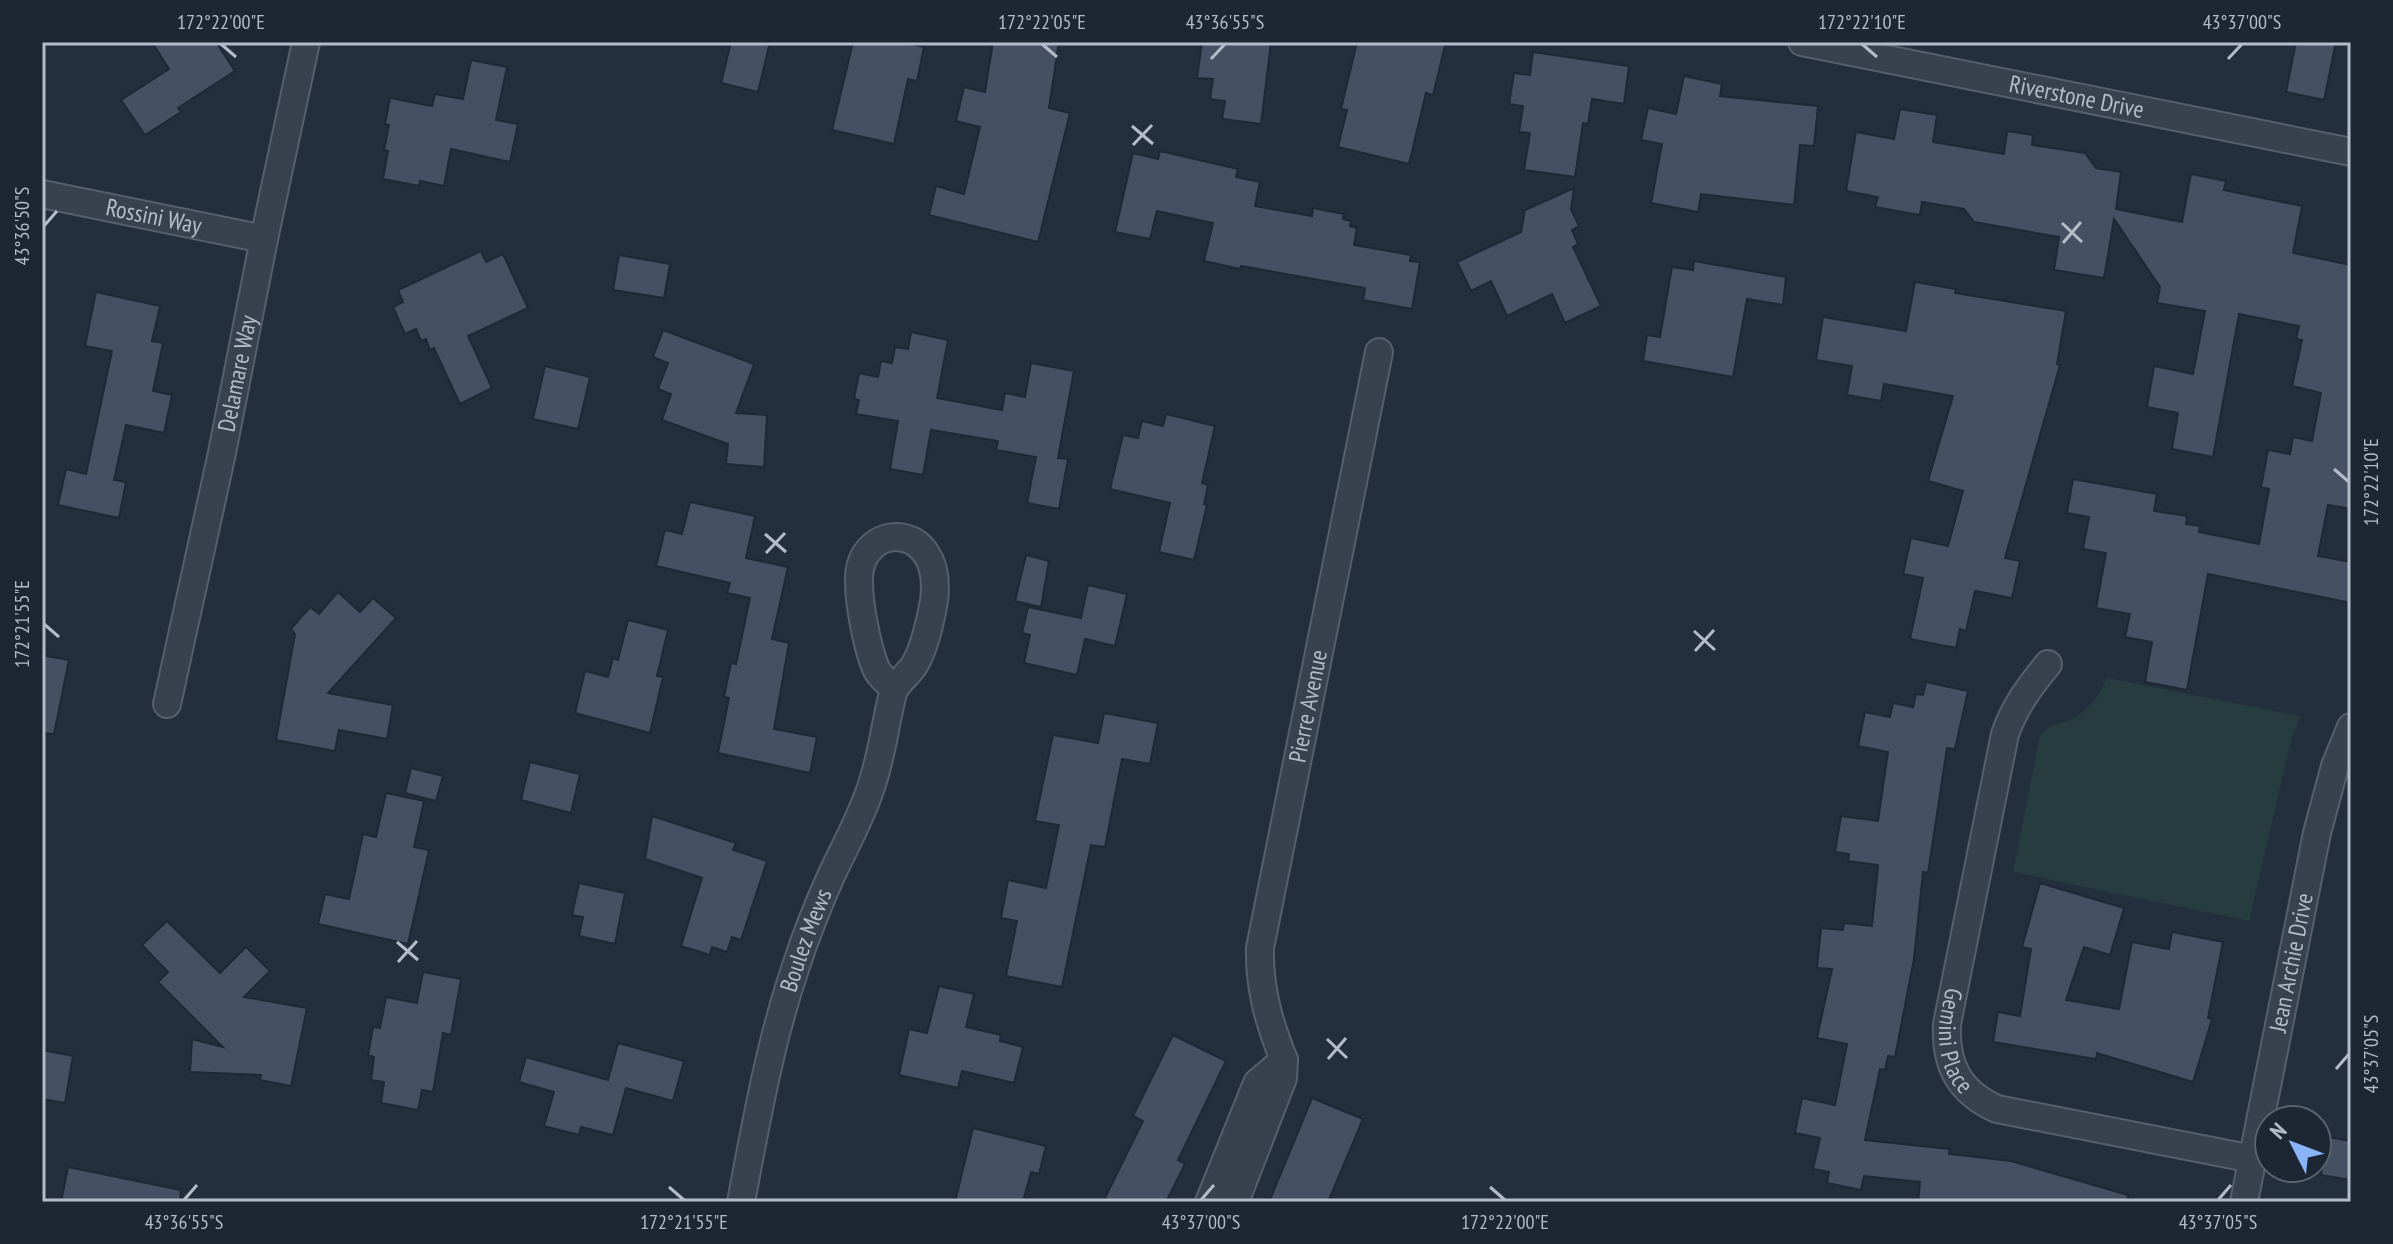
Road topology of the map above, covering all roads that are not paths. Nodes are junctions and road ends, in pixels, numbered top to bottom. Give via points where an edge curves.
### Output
1 (306, 42) edge
2 (1807, 42) edge
3 (2351, 152) edge
4 (42, 194) edge
5 (264, 239) junction
6 (1379, 352) dead end
7 (2048, 664) dead end
8 (894, 688) junction
9 (167, 704) dead end
10 (2351, 727) edge
11 (1284, 1060) junction
12 (2264, 1104) edge
13 (2253, 1159) joint
14 (741, 1202) edge
15 (1209, 1202) edge
16 (1235, 1202) edge
17 (2244, 1202) edge

1 - 5 street, Delamare Way
2 - 3 street, Riverstone Drive
4 - 5 street, Rossini Way
5 - 9 street, Delamare Way
6 - 11 street, Pierre Avenue via 1260,948 1259,976
7 - 13 street, Gemini Place via 2021,697 2003,744 1947,1024 1949,1059 1968,1090 1997,1109
8 - 8 street, Boulez Mews via 875,668 858,572 870,548 907,537 926,552 935,584 916,663
8 - 14 street, Boulez Mews via 872,785 818,906 785,1003
10 - 12 street, Jean Archie Drive via 2323,809
11 - 15 street via 1257,1083
11 - 16 street via 1283,1078
13 - 17 street, Jean Archie Drive

